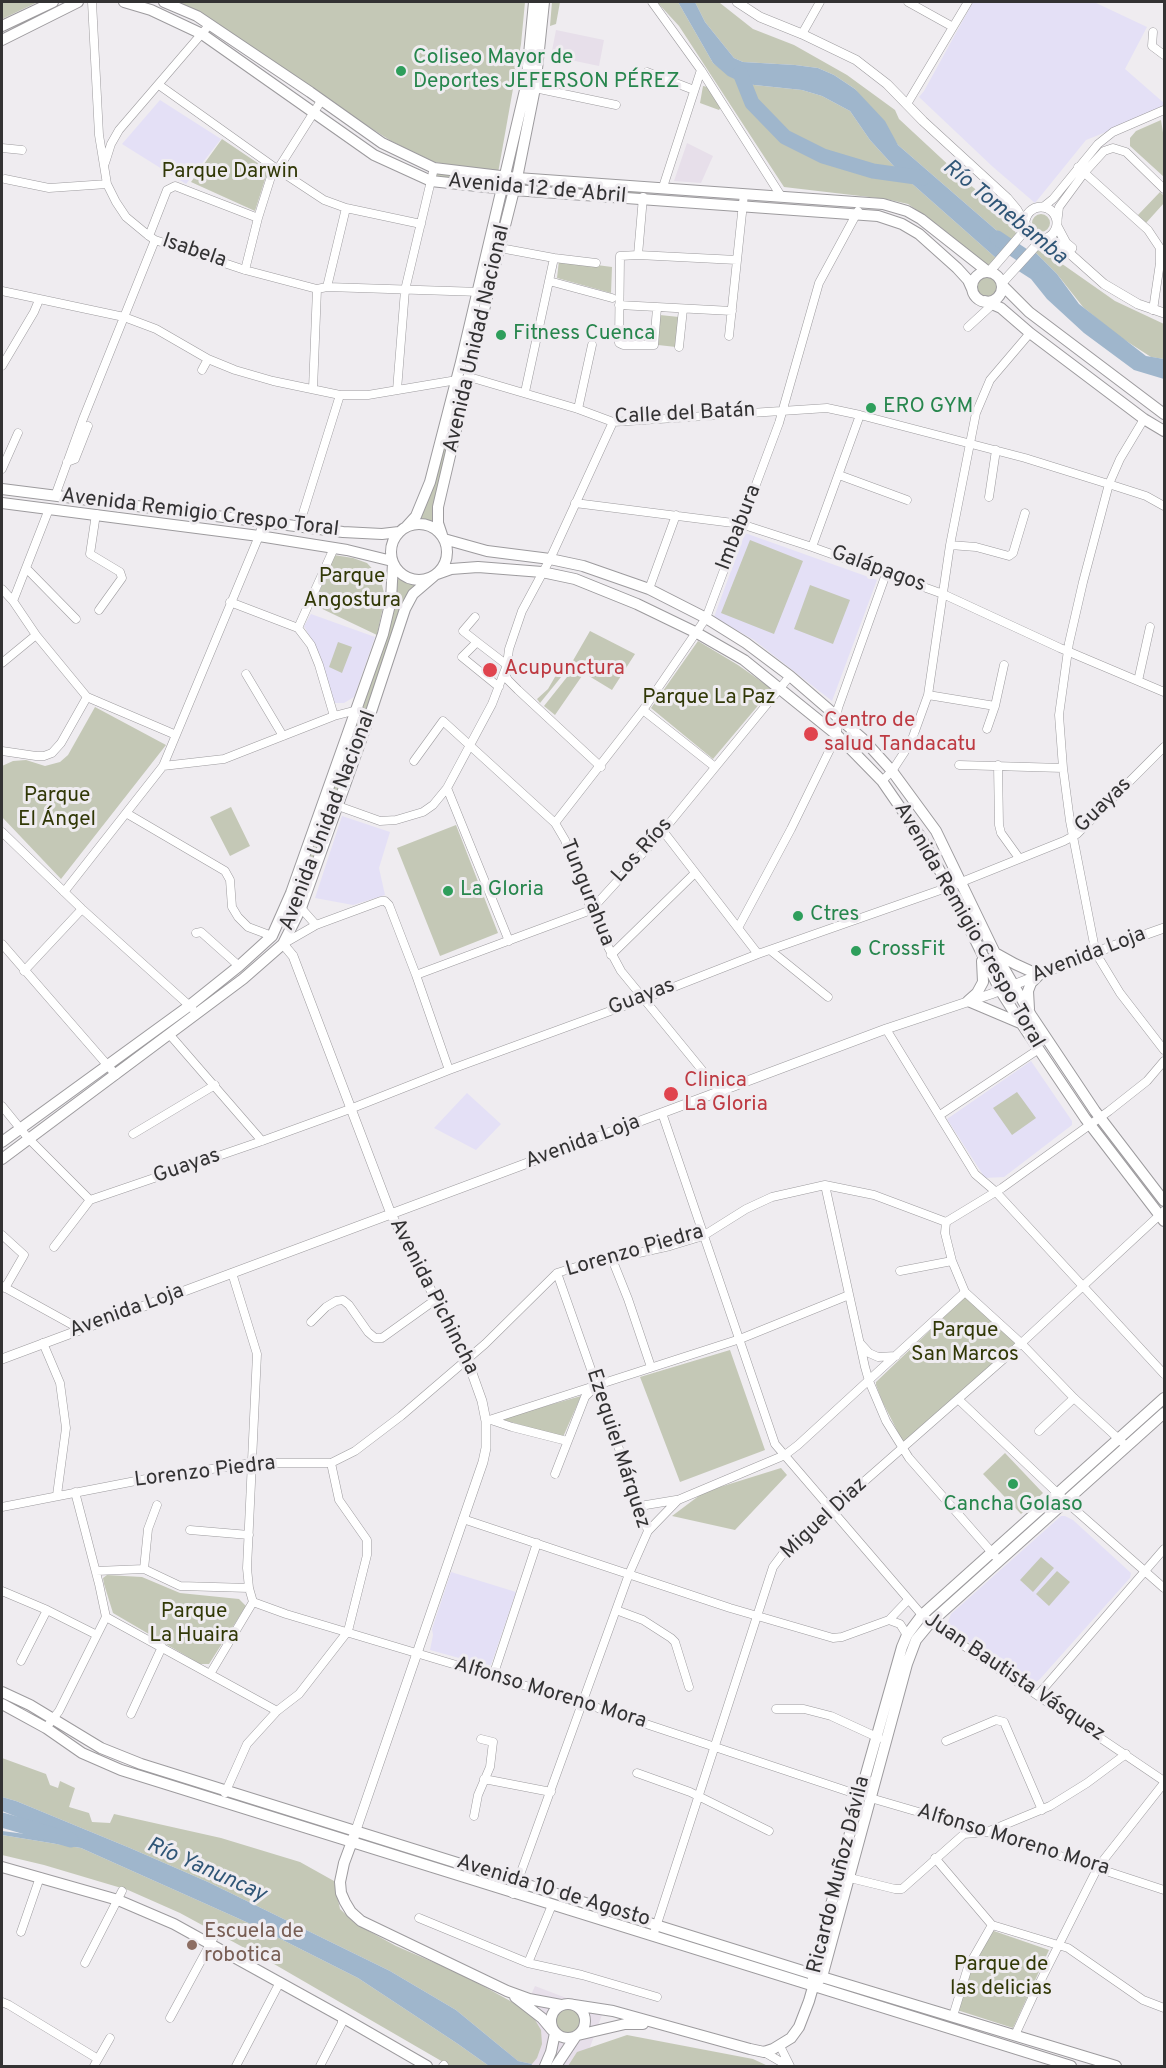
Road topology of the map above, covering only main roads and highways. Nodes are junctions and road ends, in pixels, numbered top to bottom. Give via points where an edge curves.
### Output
1 (53, 2) edge
2 (78, 2) edge
3 (124, 2) edge
4 (164, 2) edge
5 (534, 2) edge
6 (544, 2) edge
7 (2, 26) edge
8 (2, 40) edge
9 (531, 87) junction
10 (505, 176) junction
11 (517, 178) junction
12 (502, 189) junction
13 (514, 190) junction
14 (990, 271) junction
15 (1003, 283) junction
16 (972, 289) junction
17 (483, 292) junction
18 (989, 303) junction
19 (462, 379) junction
20 (1164, 414) edge
21 (1164, 430) edge
22 (2, 489) edge
23 (2, 503) edge
24 (402, 530) junction
25 (442, 537) junction
26 (392, 562) junction
27 (435, 575) junction
28 (272, 936) junction
29 (283, 944) junction
30 (995, 952) junction
31 (981, 954) junction
32 (193, 1010) junction
33 (1031, 1015) junction
34 (1021, 1023) junction
35 (2, 1140) edge
36 (2, 1159) edge
37 (1164, 1201) edge
38 (1163, 1216) edge
39 (1164, 1398) edge
40 (1164, 1413) edge
41 (1123, 1444) junction
42 (926, 1619) junction
43 (2, 1692) edge
44 (2, 1704) edge
45 (881, 1738) junction
46 (223, 1796) junction
47 (865, 1796) junction
48 (356, 1830) junction
49 (352, 1842) junction
50 (2, 1867) edge
51 (818, 1975) junction
52 (813, 1987) junction
53 (507, 1991) junction
54 (561, 2005) junction
55 (574, 2005) junction
56 (658, 2024) junction
57 (554, 2032) junction
58 (577, 2035) junction
59 (427, 2067) edge
60 (545, 2067) edge
61 (556, 2067) edge
62 (1071, 2067) edge
63 (1116, 2067) edge

1 - 7 main road
2 - 8 main road
3 - 12 main road, Avenida 12 de Abril via 202,34 374,155 431,181
4 - 10 main road, Avenida 12 de Abril via 210,24 382,143 434,168
5 - 9 main road, Avenida Unidad Nacional
6 - 9 main road, Avenida Unidad Nacional
9 - 10 main road, Avenida Unidad Nacional
9 - 11 main road, Avenida Unidad Nacional
10 - 11 main road, Avenida 12 de Abril
10 - 12 main road, Avenida Unidad Nacional
11 - 13 main road, Avenida Unidad Nacional
11 - 14 main road, Avenida 12 de Abril via 883,204 921,219
12 - 13 main road, Avenida 12 de Abril
12 - 17 main road, Avenida Unidad Nacional
13 - 16 main road, Avenida 12 de Abril via 878,216 919,234 957,268
13 - 17 main road, Avenida Unidad Nacional via 500,248
14 - 15 main road, Avenida 12 de Abril
14 - 16 main road via 976,277
15 - 18 main road via 1001,293
15 - 20 main road, Avenida 12 de Abril via 1029,312
16 - 18 main road, Avenida 12 de Abril via 976,297
17 - 19 main road, Avenida Unidad Nacional
18 - 21 main road, Avenida 12 de Abril via 1001,308 1144,419
19 - 24 main road, Avenida Unidad Nacional via 423,503
19 - 25 main road, Avenida Unidad Nacional via 438,507
22 - 24 main road, Avenida Remigio Crespo Toral via 361,533
23 - 26 main road, Avenida Remigio Crespo Toral via 259,536
24 - 25 main road via 421,524
24 - 26 main road via 391,546
25 - 27 main road via 447,557
25 - 30 main road, Avenida Remigio Crespo Toral via 487,551 583,566 649,589 706,618 790,676 837,714 892,771 936,831
26 - 27 main road via 410,579
26 - 28 main road, Avenida Unidad Nacional via 389,614 291,893
27 - 29 main road, Avenida Unidad Nacional via 413,594 405,609 301,908
27 - 31 main road, Avenida Remigio Crespo Toral via 478,567 575,579 698,633 744,660 837,735 882,781 920,836
28 - 29 main road, Avenida Pichincha
28 - 32 main road, Avenida Unidad Nacional
29 - 32 main road, Avenida Unidad Nacional via 243,979
30 - 33 main road, Avenida Remigio Crespo Toral
30 - 33 main road via 1040,975 1028,991
31 - 34 main road, Avenida Remigio Crespo Toral
31 - 34 main road via 983,982 969,1001
32 - 35 main road, Avenida Unidad Nacional via 108,1064
32 - 36 main road, Avenida Unidad Nacional via 170,1035
33 - 37 main road, Avenida Remigio Crespo Toral via 1100,1118
34 - 38 main road, Avenida Remigio Crespo Toral via 1089,1124
39 - 41 main road, Ricardo Muñoz Dávila
40 - 41 main road, Ricardo Muñoz Dávila
41 - 42 main road, Ricardo Muñoz Dávila
42 - 45 main road, Ricardo Muñoz Dávila via 911,1650
42 - 45 main road, Ricardo Muñoz Dávila via 907,1635 902,1647
43 - 46 main road, Avenida 10 de Agosto via 110,1752
44 - 46 main road, Avenida 10 de Agosto via 102,1762
45 - 47 main road, Ricardo Muñoz Dávila
46 - 48 main road, Avenida 10 de Agosto
46 - 49 main road, Avenida 10 de Agosto
47 - 51 main road, Ricardo Muñoz Dávila
47 - 51 main road, Ricardo Muñoz Dávila via 850,1878
48 - 49 main road, Avenida Pichincha
48 - 51 main road, Avenida 10 de Agosto
49 - 52 main road, Avenida 10 de Agosto
49 - 53 main road, Avenida Pichincha via 340,1882 351,1912 378,1930
50 - 59 main road via 120,1895 212,1939
51 - 52 main road, Ricardo Muñoz Dávila
51 - 63 main road, Avenida 10 de Agosto
52 - 56 main road via 791,2038 764,2052
52 - 62 main road, Avenida 10 de Agosto
53 - 54 main road
53 - 57 main road
54 - 55 main road
54 - 57 main road via 551,2016
55 - 56 main road
55 - 58 main road via 585,2021
56 - 58 main road via 625,2024
57 - 58 main road via 564,2038
57 - 60 main road
58 - 61 main road

